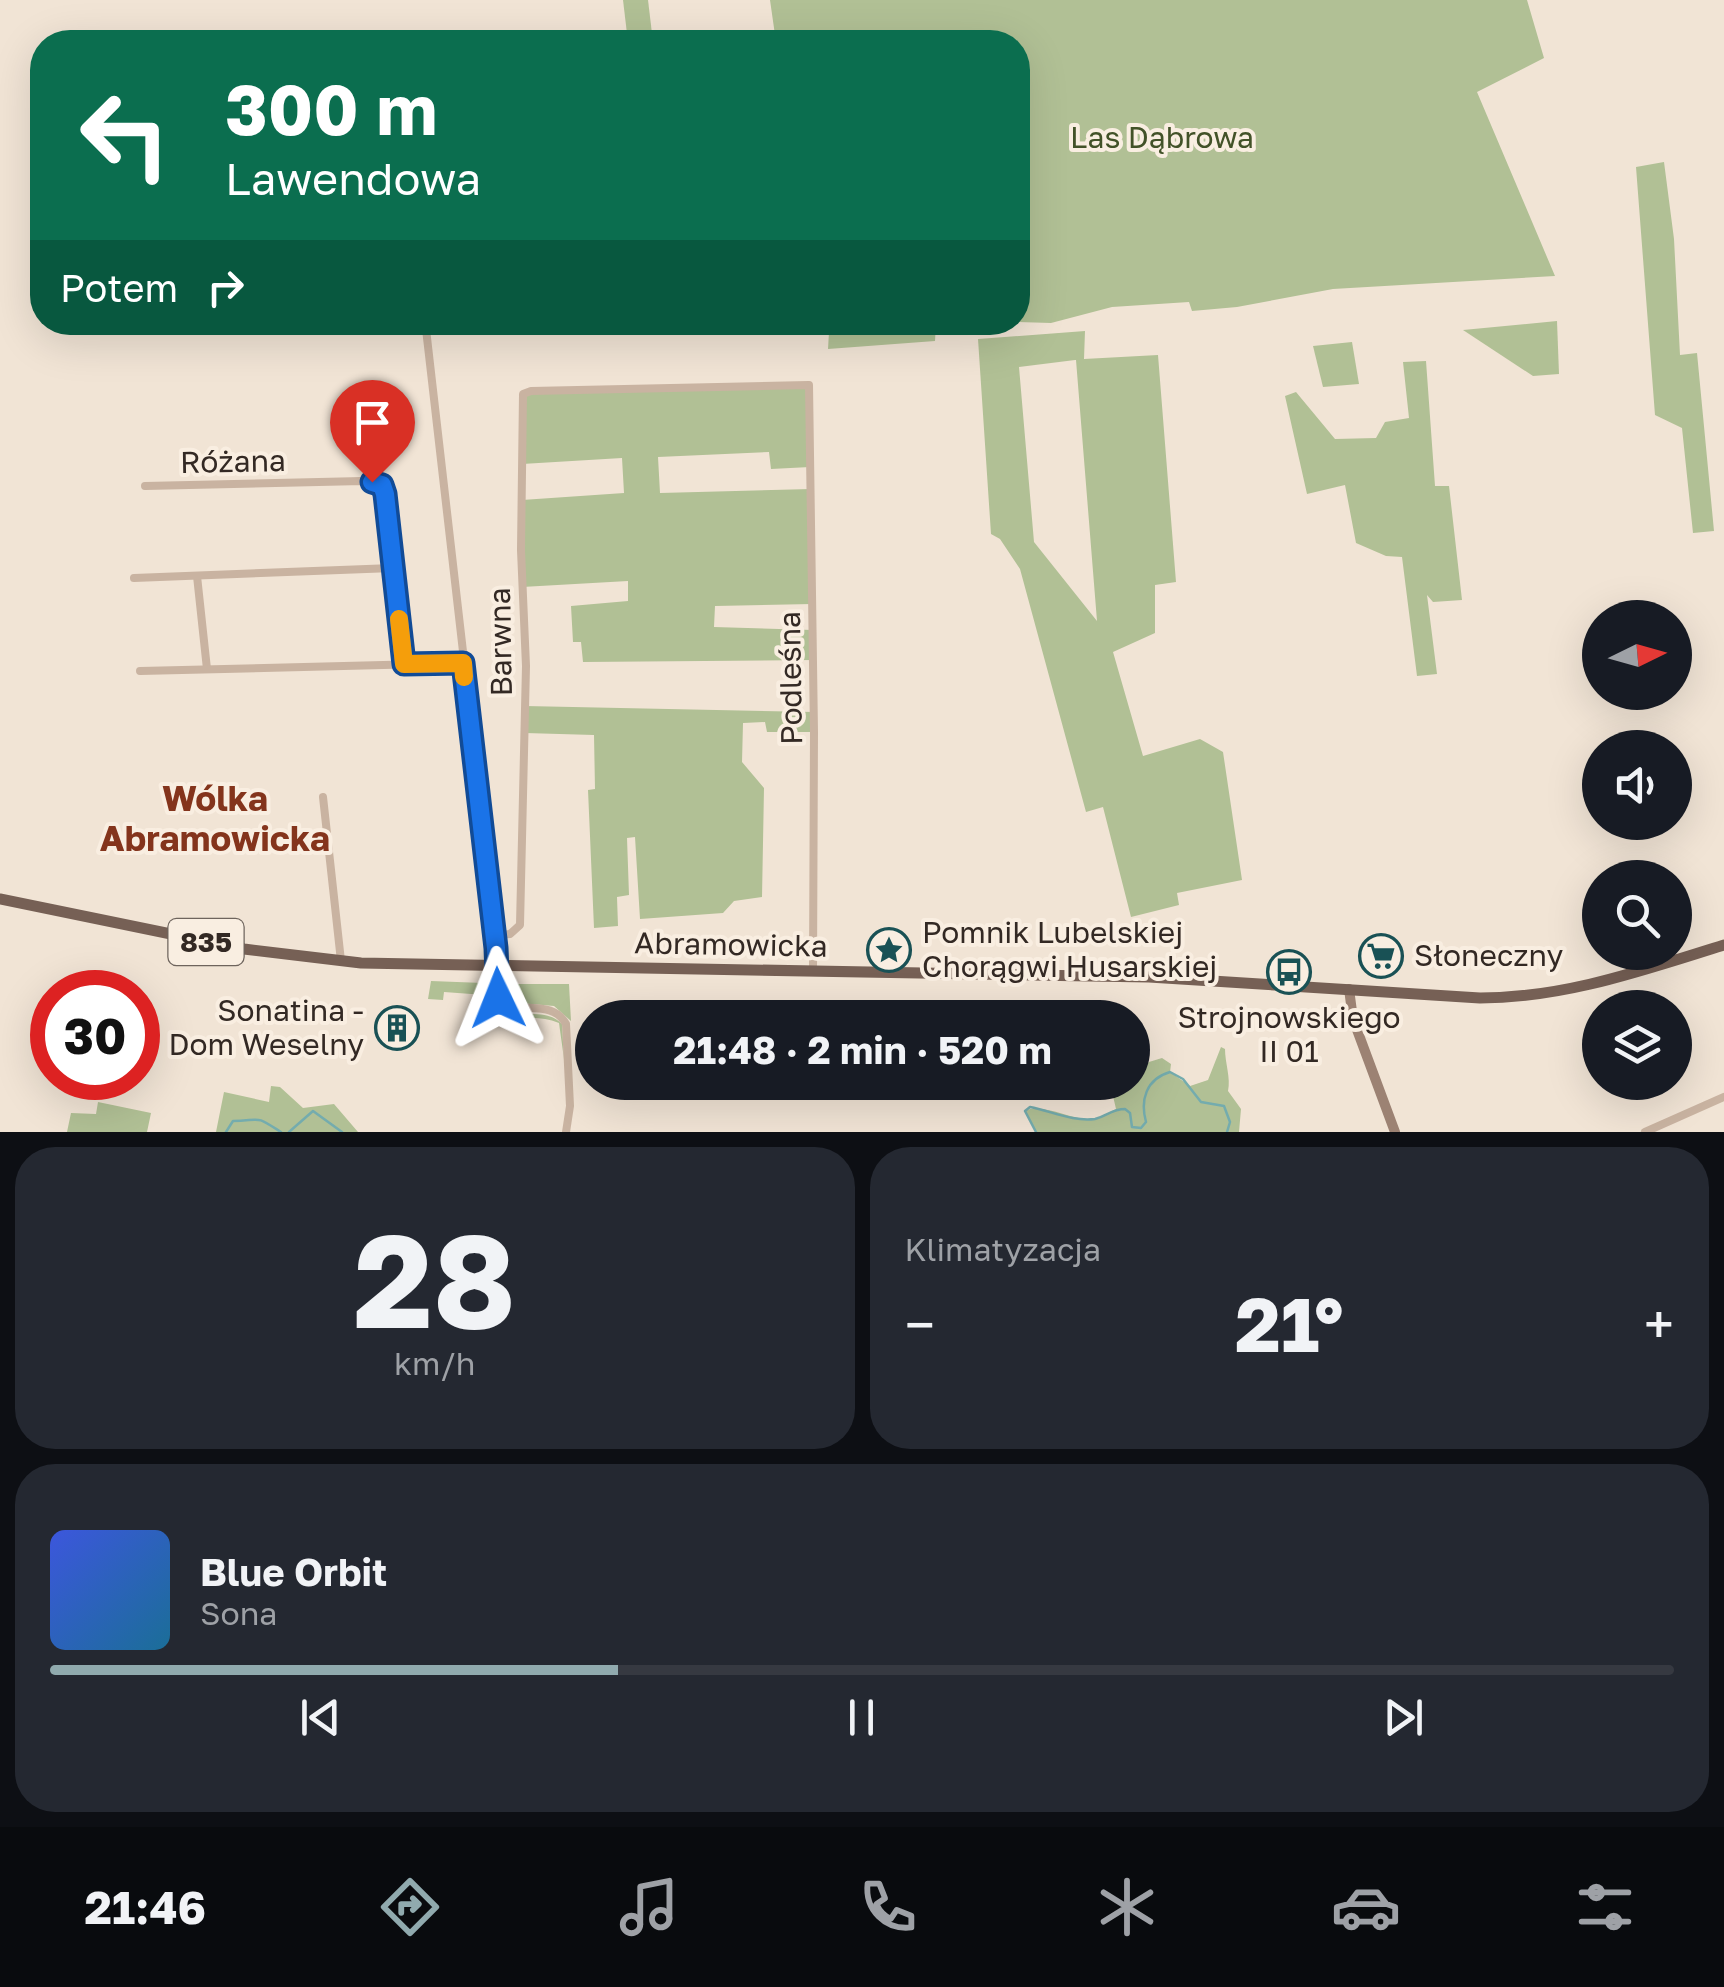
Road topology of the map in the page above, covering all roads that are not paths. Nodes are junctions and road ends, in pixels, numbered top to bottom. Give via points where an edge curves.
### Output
1 (427, 335) edge
2 (531, 390) joint
3 (145, 486) dead end
4 (393, 568) junction
5 (197, 576) junction
6 (134, 578) dead end
7 (463, 663) junction
8 (404, 664) junction
9 (206, 669) junction
10 (140, 671) dead end
11 (323, 797) dead end
12 (0, 898) edge
13 (493, 936) junction
14 (1724, 946) edge
15 (340, 961) junction
16 (492, 966) junction
17 (813, 971) junction
18 (1349, 989) junction
19 (1724, 1097) edge
20 (566, 1132) edge
21 (1395, 1132) edge
22 (1644, 1132) edge

1 - 7 street
2 - 13 street, Barwna via 521,404 526,666 520,925
2 - 17 street, Podleśna via 809,385
3 - 4 street, Różana via 378,483
4 - 5 street
4 - 8 street, Różana
5 - 6 street
5 - 9 street
7 - 8 street
7 - 13 street
8 - 9 street
9 - 10 street
11 - 15 street
12 - 15 main road, 835 via 204,942
13 - 16 street
14 - 18 main road, Abramowicka / 835 via 1537,995
15 - 16 main road, 835
16 - 17 main road, Abramowicka / 835
16 - 20 street via 500,1003 552,1010 565,1022
17 - 18 main road, Abramowicka / 835 via 1136,976
18 - 21 street via 1355,1025
19 - 22 street

